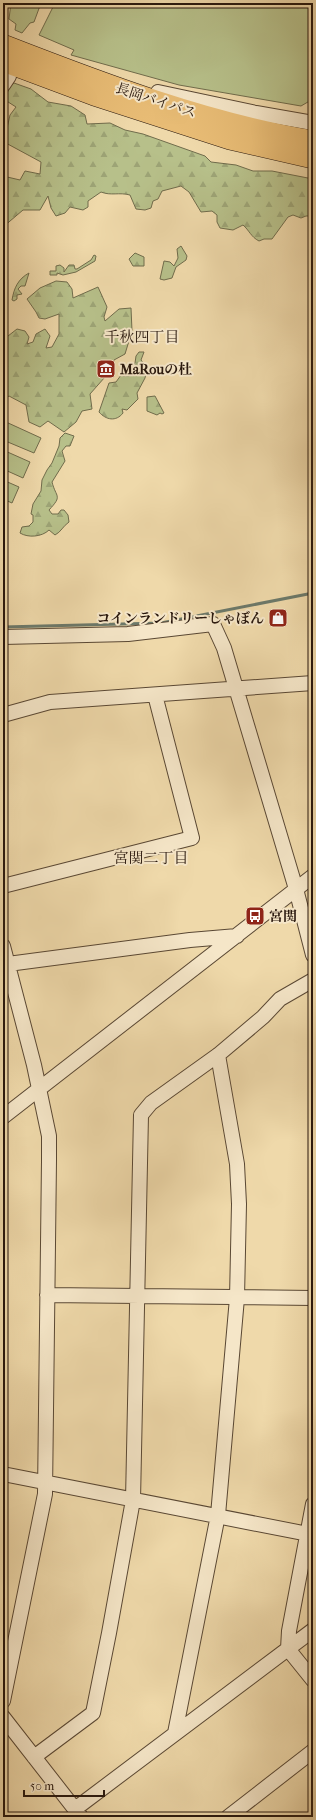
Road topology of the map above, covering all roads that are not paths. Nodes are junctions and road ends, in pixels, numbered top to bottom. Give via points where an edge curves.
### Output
1 (3, 45) edge
2 (5, 74) edge
3 (104, 83) junction
4 (313, 123) edge
5 (313, 140) edge
6 (313, 158) edge
7 (3, 637) edge
8 (313, 683) edge
9 (236, 688) junction
10 (155, 695) junction
11 (3, 715) edge
12 (313, 876) edge
13 (3, 886) edge
14 (296, 889) junction
15 (237, 936) junction
16 (3, 946) edge
17 (313, 955) edge
18 (8, 964) junction
19 (313, 980) edge
20 (218, 1055) junction
21 (39, 1089) junction
22 (3, 1117) edge
23 (47, 1296) junction
24 (137, 1297) junction
25 (237, 1298) junction
26 (313, 1298) edge
27 (3, 1474) edge
28 (45, 1483) junction
29 (133, 1500) junction
30 (313, 1504) edge
31 (218, 1515) junction
32 (310, 1533) edge
33 (313, 1630) edge
34 (288, 1649) junction
35 (313, 1680) edge
36 (3, 1701) edge
37 (3, 1717) edge
38 (175, 1733) junction
39 (313, 1751) edge
40 (34, 1757) junction
41 (78, 1813) edge
42 (228, 1817) edge

1 - 3 highway, 長岡バイパス
2 - 6 highway, 長岡バイパス via 94,95 215,134
3 - 4 street
3 - 5 highway, 長岡バイパス via 214,118
7 - 9 street via 128,634 213,624 224,648
8 - 9 street
9 - 10 street
9 - 14 street
10 - 11 street via 50,702
10 - 13 street via 192,838
12 - 14 street
14 - 15 street
14 - 17 street
15 - 18 street
15 - 21 street
16 - 18 street
18 - 21 street
19 - 20 street via 280,999
20 - 24 street via 151,1103 141,1116
20 - 25 street via 237,1164
21 - 22 street
21 - 23 street via 49,1136
23 - 24 street
23 - 28 street
24 - 25 street
24 - 29 street
25 - 26 street
25 - 31 street
27 - 28 street
28 - 29 street
28 - 36 street via 45,1494
29 - 31 street
29 - 40 street via 93,1713
30 - 32 street
31 - 32 street
31 - 38 street
32 - 34 street via 289,1631
33 - 34 street
34 - 35 street
34 - 38 street
37 - 40 street
38 - 41 street
39 - 42 street
40 - 41 street

